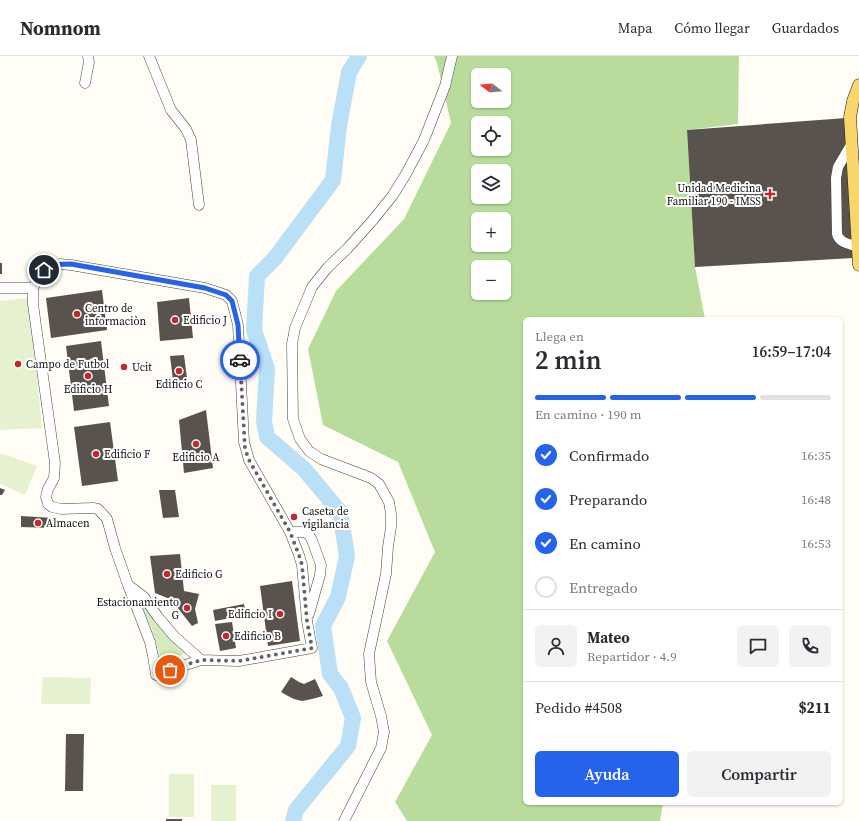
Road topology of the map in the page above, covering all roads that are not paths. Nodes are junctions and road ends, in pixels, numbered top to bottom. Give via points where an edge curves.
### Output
1 (88, 56) edge
2 (149, 56) edge
3 (452, 56) edge
4 (85, 83) dead end
5 (859, 85) edge
6 (851, 146) junction
7 (199, 205) dead end
8 (858, 228) edge
9 (858, 247) junction
10 (859, 265) edge
11 (0, 288) edge
12 (33, 288) junction
13 (290, 532) junction
14 (128, 585) junction
15 (307, 621) junction
16 (201, 660) junction
17 (344, 821) edge

1 - 4 street
2 - 7 street via 171,110 191,140
3 - 17 street via 440,100 424,140 406,174 373,220 312,287 295,328 292,344 293,419 300,439 309,451 321,459 371,478 379,484 389,502 391,514 386,574 369,654 371,682 384,732 381,748
5 - 6 main road via 850,117
6 - 8 main road
6 - 9 street via 838,166 836,178 837,234 841,240
8 - 9 main road
9 - 10 main road
11 - 12 street
12 - 13 street via 44,270 60,264 71,264 205,288 226,295 232,301 238,325 245,449
12 - 14 street via 55,463 54,478 46,497 48,504 61,509 93,508 104,515
13 - 15 street via 302,565
13 - 15 street via 305,532 309,535 321,565
14 - 16 street via 144,597 174,636
14 - 16 street via 150,642 156,675 161,671
15 - 16 street via 312,648 239,661

